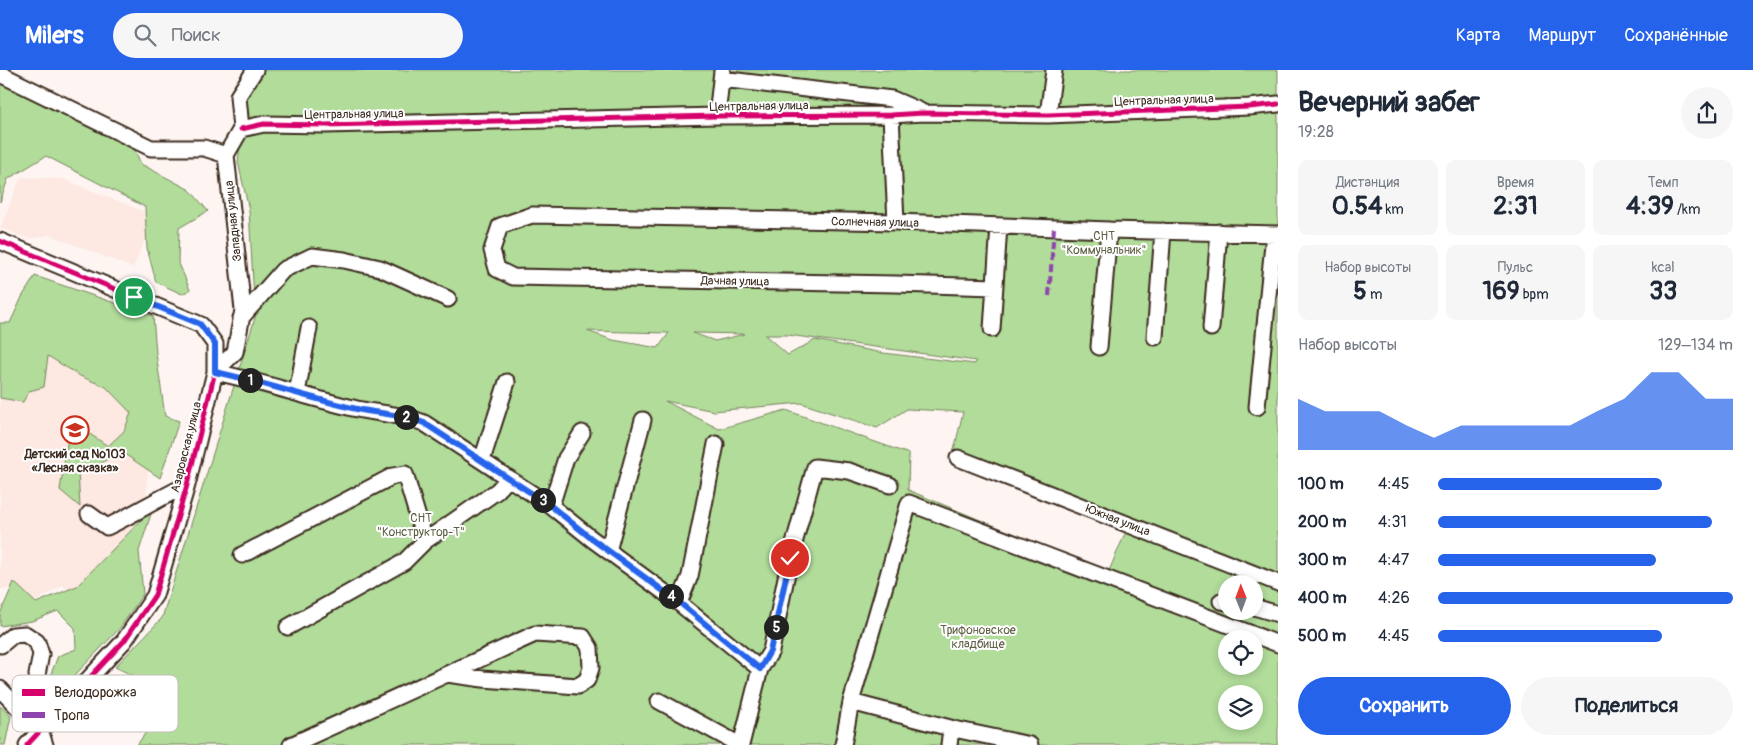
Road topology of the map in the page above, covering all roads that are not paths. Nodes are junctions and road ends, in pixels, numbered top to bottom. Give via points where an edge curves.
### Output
1 (255, 70) edge
2 (1054, 70) edge
3 (0, 74) edge
4 (721, 74) edge
5 (1278, 104) edge
6 (923, 113) junction
7 (891, 115) junction
8 (1048, 115) junction
9 (717, 116) junction
10 (241, 130) junction
11 (226, 155) junction
12 (896, 222) junction
13 (999, 226) junction
14 (1109, 230) junction
15 (1163, 230) junction
16 (1219, 232) junction
17 (1276, 234) edge
18 (0, 241) edge
19 (492, 250) joint
20 (995, 288) junction
21 (448, 299) dead end
22 (241, 318) junction
23 (309, 328) dead end
24 (1211, 328) dead end
25 (992, 329) dead end
26 (1155, 337) dead end
27 (1100, 347) dead end
28 (215, 372) junction
29 (506, 382) dead end
30 (297, 392) junction
31 (1258, 407) dead end
32 (644, 420) dead end
33 (582, 433) dead end
34 (716, 444) dead end
35 (958, 458) dead end
36 (482, 460) junction
37 (509, 478) junction
38 (186, 485) junction
39 (890, 485) dead end
40 (551, 506) junction
41 (89, 514) dead end
42 (425, 541) junction
43 (608, 551) junction
44 (242, 555) dead end
45 (1278, 583) edge
46 (680, 603) junction
47 (1263, 610) edge
48 (1278, 614) edge
49 (288, 627) dead end
50 (1278, 644) edge
51 (1, 645) edge
52 (760, 669) junction
53 (447, 674) junction
54 (37, 675) edge
55 (93, 675) edge
56 (0, 688) edge
57 (12, 701) edge
58 (659, 701) dead end
59 (850, 702) junction
60 (38, 732) edge
61 (41, 732) edge
62 (951, 737) edge
63 (1002, 742) edge
64 (27, 745) edge
65 (45, 745) edge
66 (291, 745) edge
67 (741, 745) edge
68 (843, 745) edge
69 (987, 745) edge
70 (1030, 745) edge

1 - 10 street via 238,96
2 - 8 street
3 - 11 street via 150,148 204,148
4 - 6 street via 892,99
4 - 9 street
5 - 8 street, Центральная улица
6 - 7 street, Центральная улица
6 - 8 street, Центральная улица
7 - 9 street, Центральная улица
7 - 12 street
9 - 10 street, Центральная улица via 264,124
10 - 11 street
11 - 22 street, Западная улица
12 - 13 street, Солнечная улица
12 - 19 street, Солнечная улица via 532,215 500,226
13 - 14 street, Солнечная улица
13 - 20 street
14 - 15 street, Солнечная улица
14 - 27 street
15 - 16 street, Солнечная улица
15 - 26 street
16 - 17 street, Солнечная улица
16 - 24 street
17 - 31 street
18 - 28 street, Азаровская улица via 200,324 215,344
19 - 20 street, Дачная улица via 497,269 513,276
20 - 25 street
21 - 22 street via 380,268 312,256 283,270
22 - 28 street, Западная улица via 235,352
23 - 30 street
28 - 30 street
28 - 38 street, Азаровская улица
29 - 36 street
30 - 36 street via 358,409 413,418
32 - 43 street
33 - 40 street via 566,458
34 - 46 street via 690,576
35 - 45 street, Южная улица
36 - 37 street
37 - 40 street
37 - 42 street via 497,491
38 - 41 street via 107,527
38 - 55 street, Азаровская улица via 155,595 124,641
39 - 52 street via 849,471 814,467 770,651
40 - 43 street
42 - 44 street via 405,474 393,476
42 - 49 street via 404,562
43 - 46 street
46 - 52 street
47 - 48 street
50 - 59 street via 909,503
51 - 54 street via 13,636 25,634 37,642 42,654
52 - 67 street
53 - 53 street via 535,634 583,637 590,648 592,668 587,680 578,686
53 - 66 street
56 - 57 street
58 - 67 street
59 - 62 street
59 - 68 street
60 - 64 street, Азаровская улица
61 - 65 street
62 - 63 street
62 - 69 street
63 - 70 street

